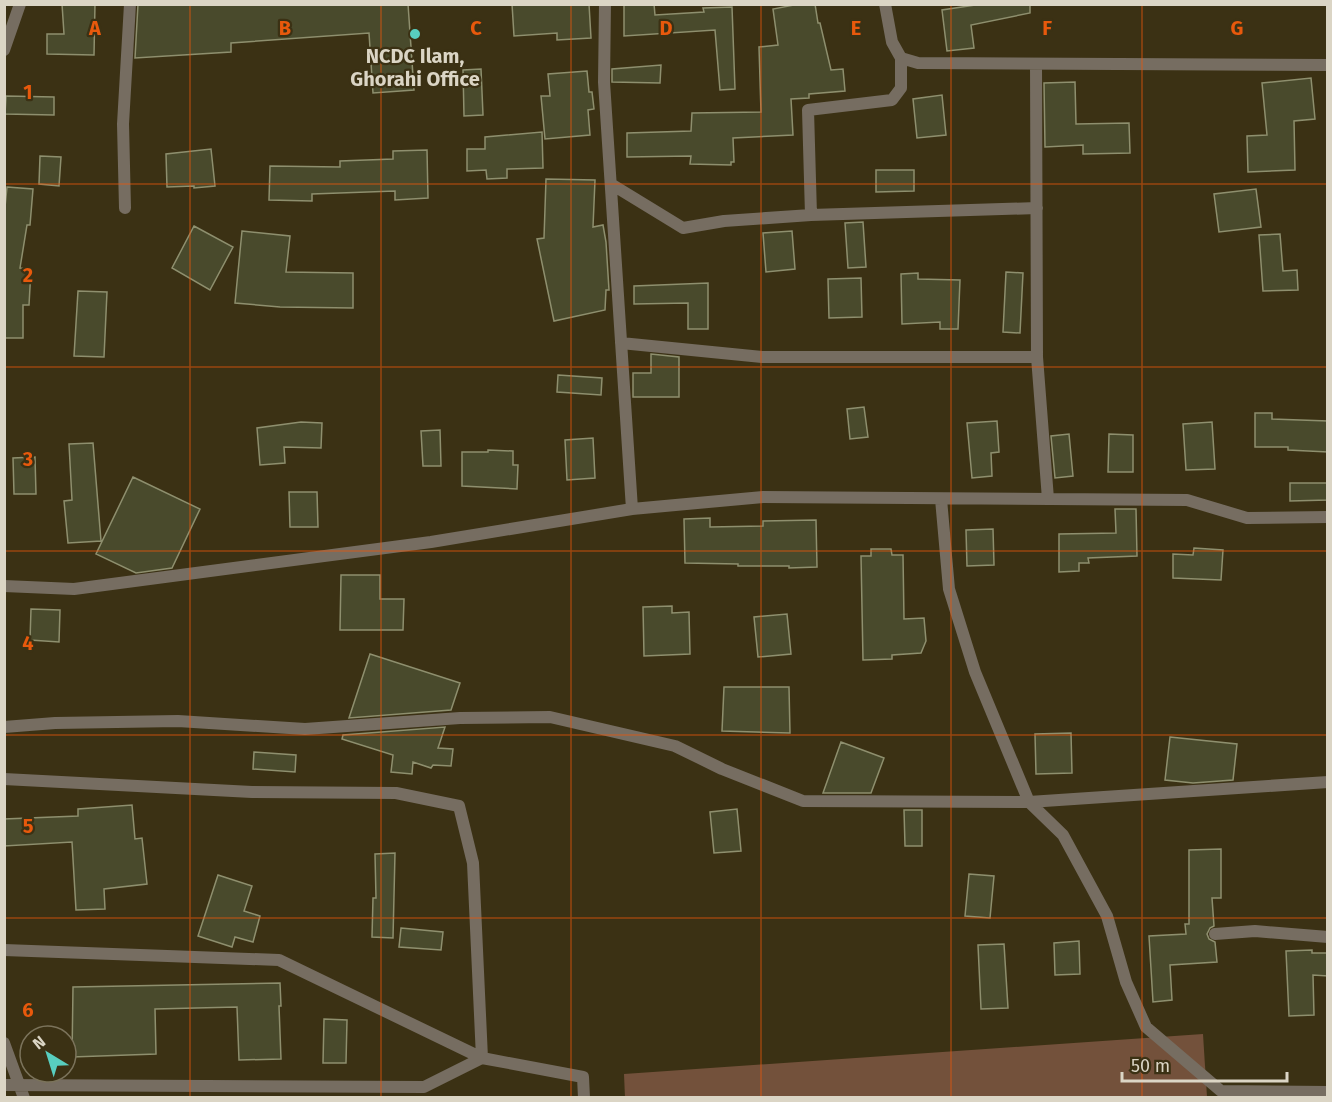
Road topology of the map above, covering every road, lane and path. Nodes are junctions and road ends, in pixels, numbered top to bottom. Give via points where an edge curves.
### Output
1 (21, 4) edge
2 (130, 4) edge
3 (605, 4) edge
4 (885, 4) edge
5 (4, 50) edge
6 (901, 58) junction
7 (1036, 64) junction
8 (1328, 65) edge
9 (611, 184) junction
10 (125, 208) dead end
11 (1036, 208) junction
12 (811, 215) junction
13 (621, 343) junction
14 (1037, 357) junction
15 (941, 499) junction
16 (1048, 499) junction
17 (632, 508) junction
18 (1328, 517) edge
19 (4, 586) edge
20 (4, 727) edge
21 (4, 779) edge
22 (1328, 782) edge
23 (1029, 802) junction
24 (1215, 934) dead end
25 (1328, 937) edge
26 (4, 950) edge
27 (4, 1043) edge
28 (482, 1058) junction
29 (18, 1081) edge
30 (19, 1084) junction
31 (4, 1085) edge
32 (1328, 1092) edge
33 (24, 1098) edge
34 (584, 1098) edge

1 - 5 street
2 - 10 street via 123,124
3 - 9 street via 604,82
4 - 6 street via 892,42
6 - 7 street via 918,63
6 - 12 street via 901,88 892,100 808,110
7 - 8 street
7 - 11 street
9 - 12 street via 684,228
9 - 13 street
11 - 12 street
11 - 14 street
13 - 14 street via 762,357
13 - 17 street
14 - 16 street
15 - 16 street
15 - 17 street via 763,497
15 - 23 street via 949,589 975,672
16 - 18 street via 1187,500 1247,518
17 - 19 street via 431,542 74,589
20 - 23 street via 178,722 304,729 460,718 550,717 675,746 803,801
21 - 28 street via 252,792 396,793 459,806 473,863
22 - 23 street
23 - 32 street via 1063,835 1107,916 1126,982 1146,1027 1221,1091
24 - 25 street via 1255,931
26 - 28 street via 279,960
27 - 29 street
28 - 30 street via 424,1087
28 - 34 street via 582,1077
30 - 31 street
30 - 33 street

